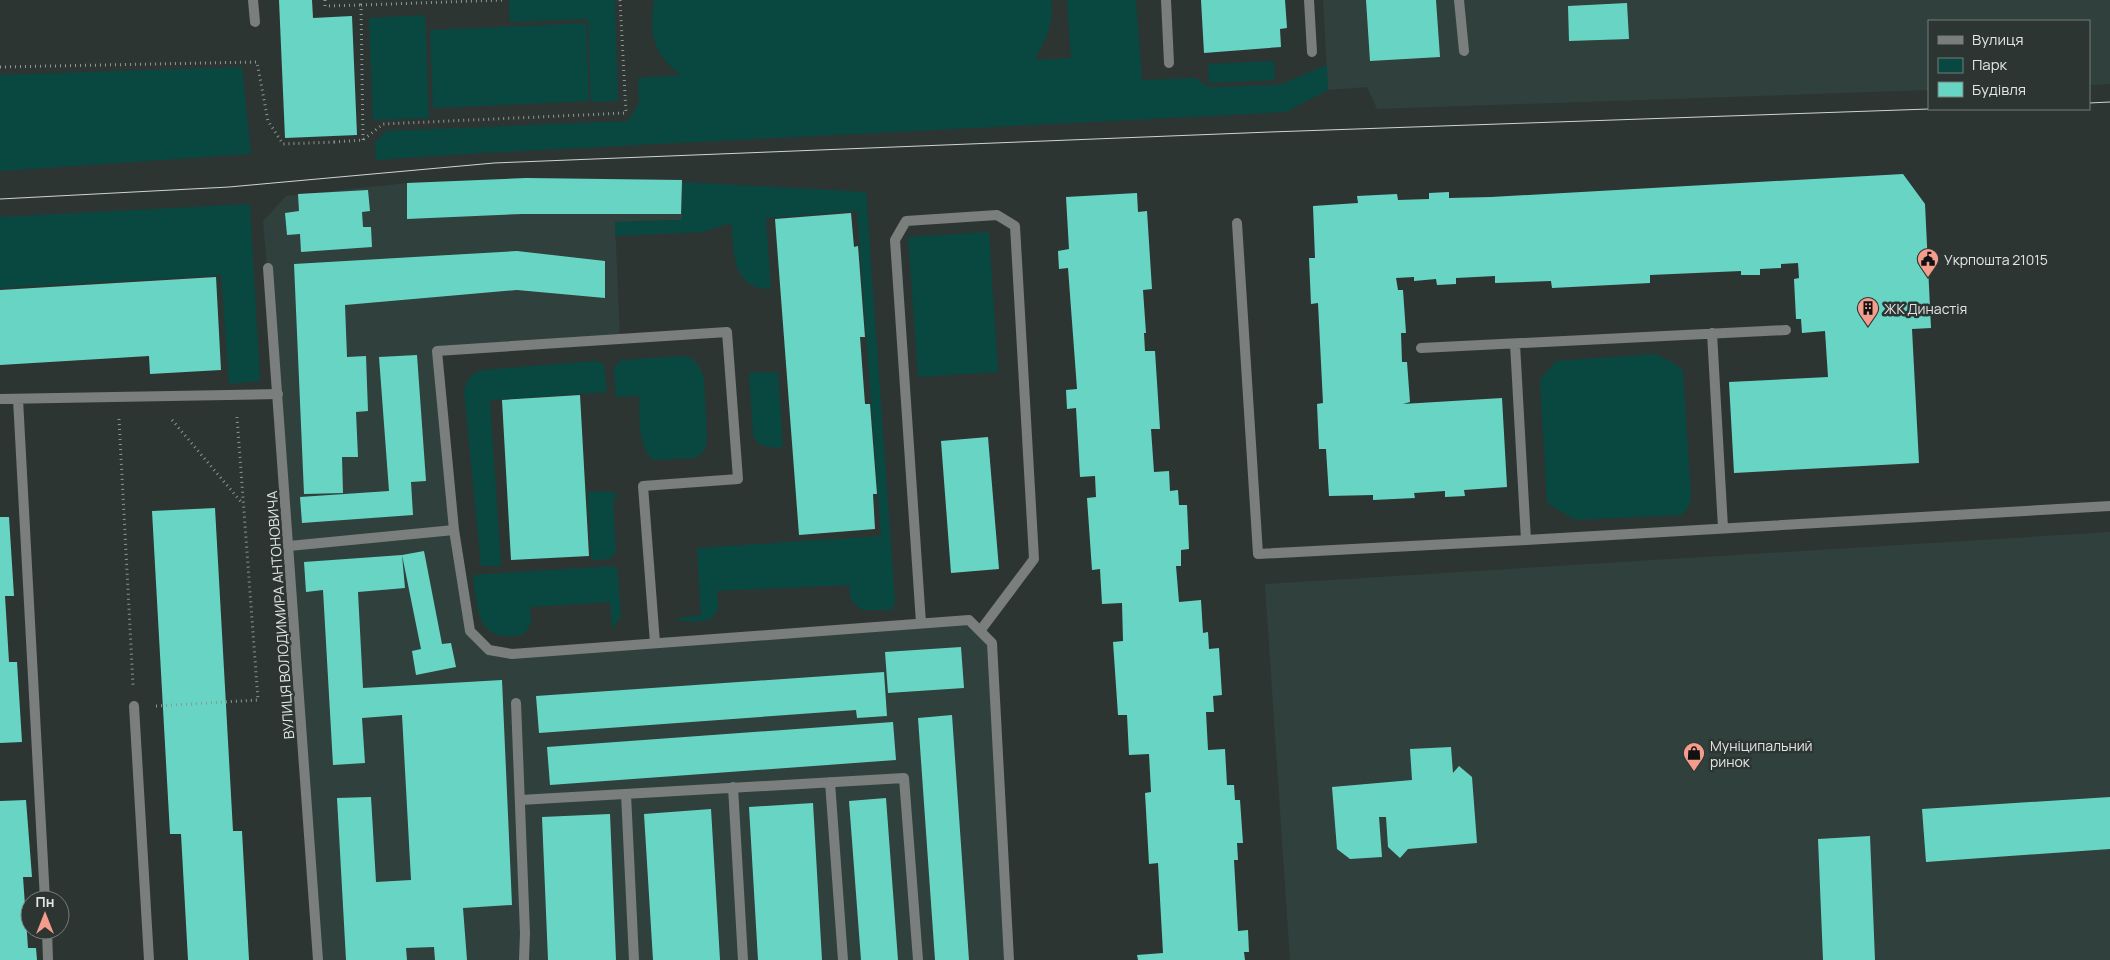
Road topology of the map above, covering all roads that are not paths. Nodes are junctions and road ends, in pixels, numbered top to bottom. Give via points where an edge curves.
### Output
1 (253, 0) edge
2 (1166, 0) edge
3 (1309, 0) edge
4 (1459, 0) edge
5 (255, 22) dead end
6 (1464, 51) dead end
7 (1312, 52) dead end
8 (1170, 63) dead end
9 (1237, 222) dead end
10 (268, 268) dead end
11 (1786, 330) dead end
12 (1712, 333) junction
13 (1515, 344) junction
14 (1421, 348) dead end
15 (278, 394) junction
16 (0, 399) edge
17 (18, 399) junction
18 (2110, 506) edge
19 (1723, 528) junction
20 (454, 530) junction
21 (1526, 540) junction
22 (289, 546) junction
23 (921, 623) junction
24 (980, 631) junction
25 (655, 643) junction
26 (516, 704) dead end
27 (134, 706) road end
28 (830, 782) junction
29 (733, 787) junction
30 (626, 794) junction
31 (520, 800) junction
32 (44, 890) edge
33 (47, 940) edge
34 (48, 960) edge
35 (149, 960) edge
36 (318, 960) edge
37 (524, 960) edge
38 (634, 960) edge
39 (743, 960) edge
40 (843, 960) edge
41 (918, 960) edge
42 (1009, 960) edge

1 - 5 street
2 - 8 street
3 - 7 street
4 - 6 street
9 - 21 street via 1258,554
10 - 15 street, ВУЛИЦЯ ВОЛОДИМИРА АНТОНОВИЧА
11 - 12 street
12 - 13 street
12 - 19 street
13 - 14 street
13 - 21 street
15 - 17 street
15 - 22 street, ВУЛИЦЯ ВОЛОДИМИРА АНТОНОВИЧА
16 - 17 street
17 - 32 street
18 - 19 street
19 - 21 street
20 - 22 street
20 - 25 street via 470,631 489,650 512,654
20 - 25 street via 437,351 727,332 738,478 643,486
22 - 36 street, ВУЛИЦЯ ВОЛОДИМИРА АНТОНОВИЧА
23 - 24 street via 969,620
23 - 24 street via 895,240 906,221 996,215 1015,226 1034,559
23 - 25 street
24 - 42 street via 992,642
26 - 31 street
27 - 35 street
28 - 29 street
28 - 40 street
28 - 41 street via 904,778
29 - 30 street
29 - 39 street
30 - 31 street
30 - 38 street
31 - 37 street
33 - 34 street

